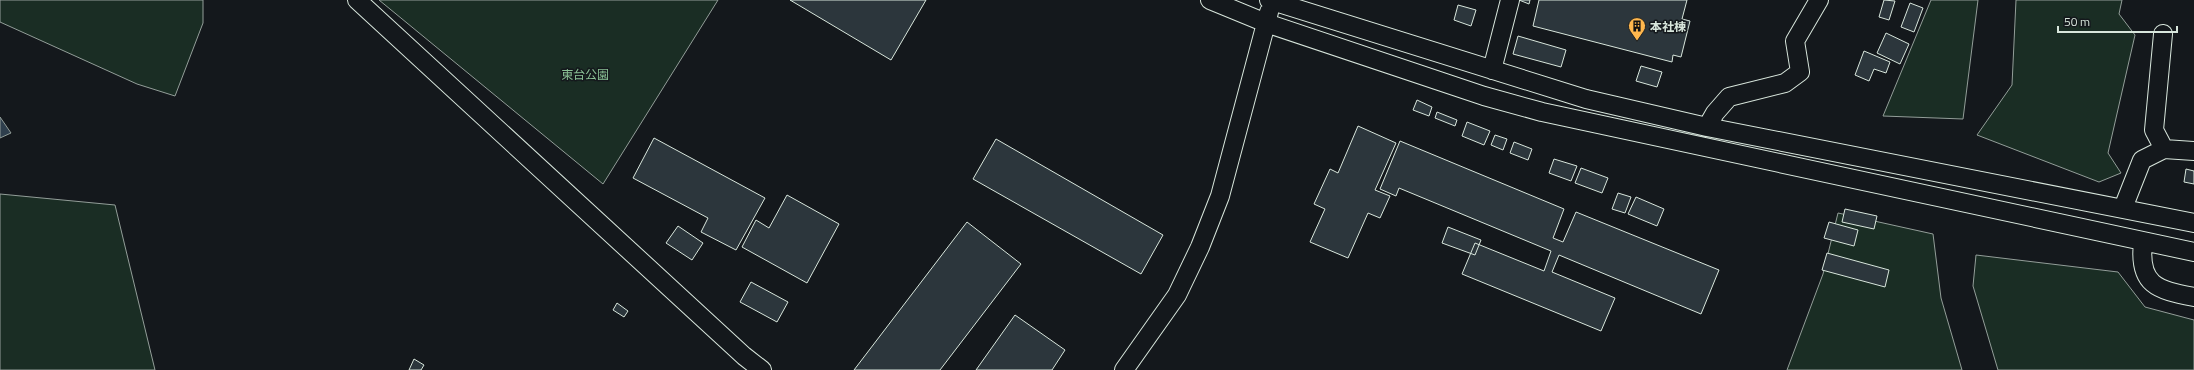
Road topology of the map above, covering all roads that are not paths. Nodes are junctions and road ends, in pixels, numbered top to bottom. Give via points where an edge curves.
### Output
1 (357, 0) edge
2 (1210, 0) edge
3 (1271, 0) edge
4 (1499, 0) edge
5 (1510, 0) edge
6 (1819, 0) edge
7 (1266, 24) junction
8 (2163, 34) dead end
9 (1487, 68) junction
10 (1707, 127) junction
11 (2164, 149) junction
12 (2194, 151) edge
13 (2123, 208) junction
14 (2194, 223) edge
15 (2143, 242) junction
16 (2194, 252) edge
17 (2194, 297) edge
18 (762, 370) edge
19 (1124, 370) edge

1 - 18 street
2 - 7 street
3 - 7 street
3 - 9 street
4 - 9 street
5 - 9 street
6 - 10 street via 1795,41 1800,72 1785,84 1729,97
7 - 15 street via 1484,96 1542,112
7 - 19 street via 1220,196 1200,247 1177,295
8 - 11 street via 2154,130
9 - 10 street via 1586,100
10 - 13 street
11 - 12 street
11 - 13 street via 2142,160
13 - 14 street
15 - 16 street
15 - 17 street via 2142,268 2146,276 2168,292

